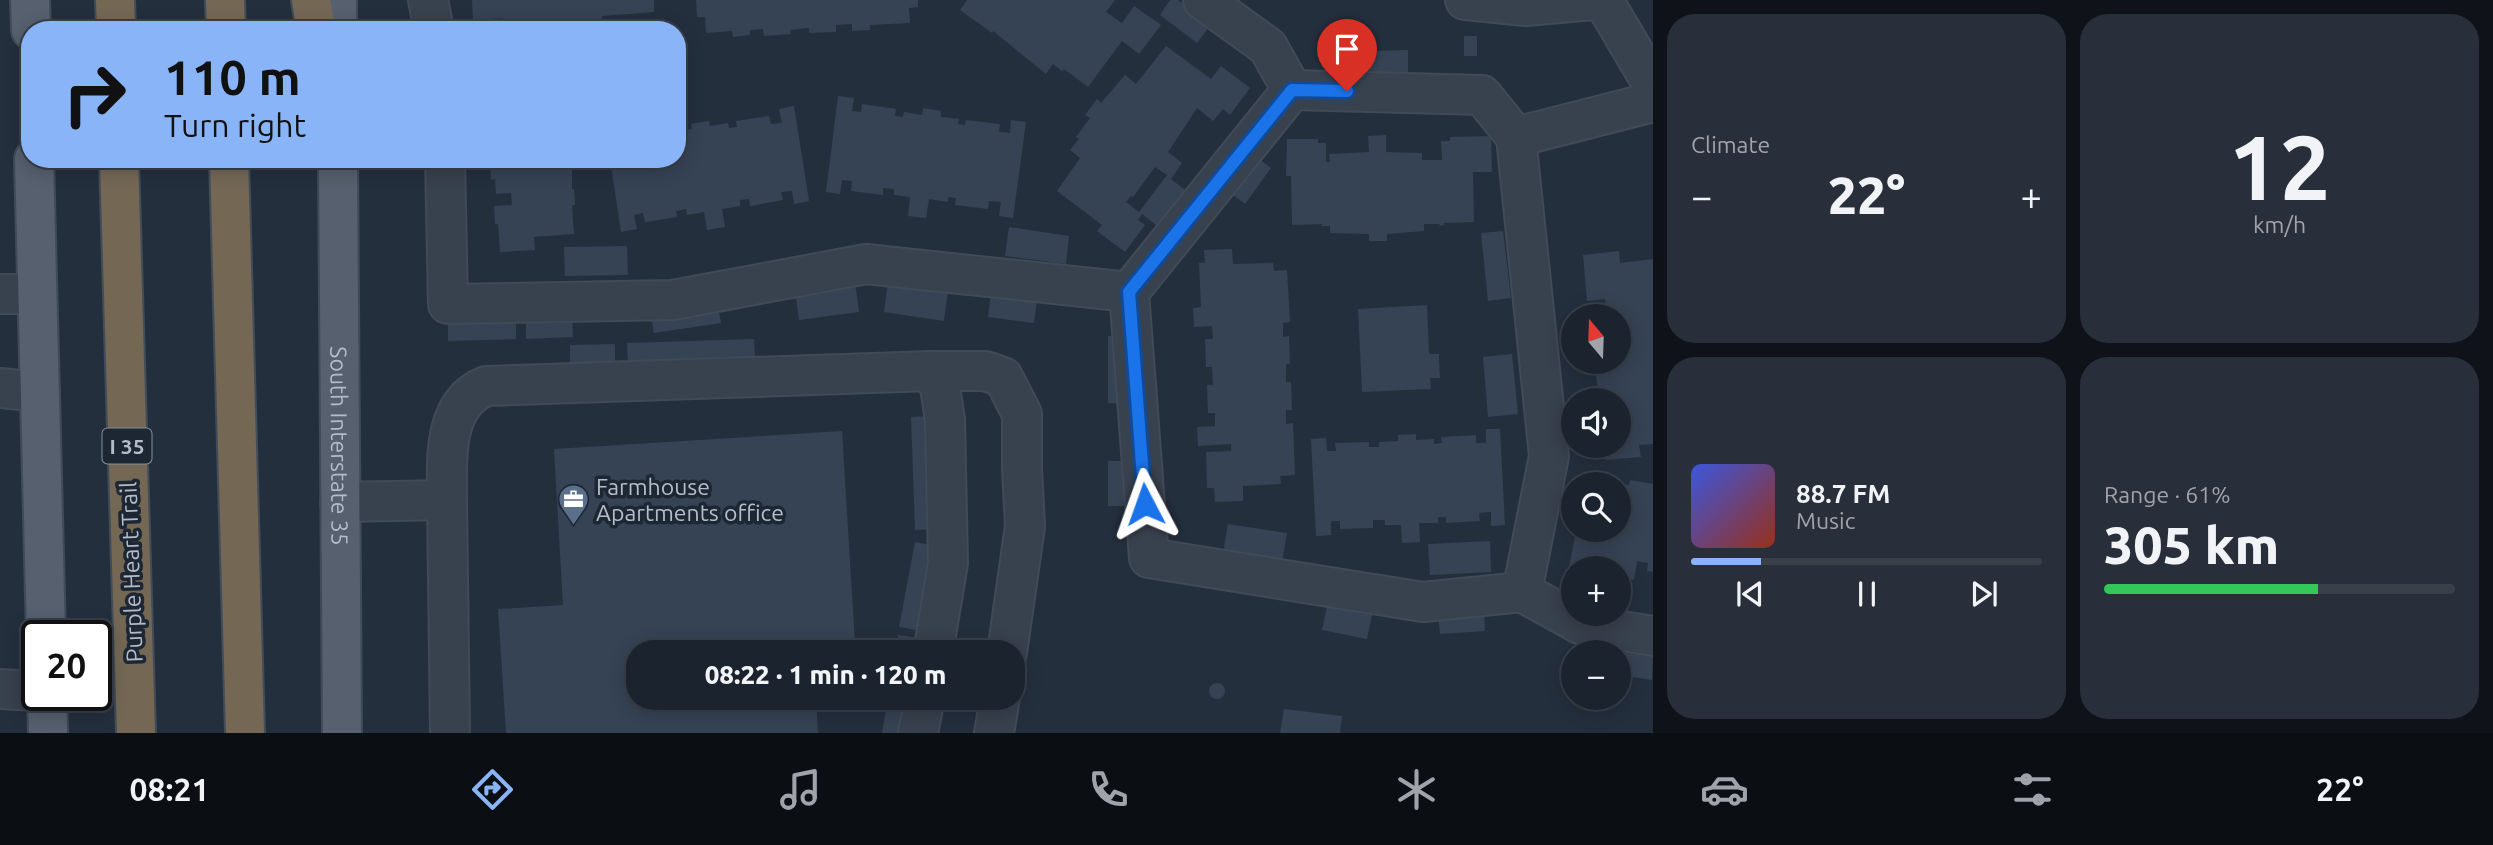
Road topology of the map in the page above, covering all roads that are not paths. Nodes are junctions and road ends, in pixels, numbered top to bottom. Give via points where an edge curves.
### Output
1 (30, 0) edge
2 (115, 0) edge
3 (225, 0) edge
4 (311, 0) edge
5 (337, 0) edge
6 (428, 0) edge
7 (1203, 0) edge
8 (1465, 0) edge
9 (1592, 0) edge
10 (1603, 0) edge
11 (31, 21) edge
12 (116, 21) edge
13 (226, 21) edge
14 (314, 21) edge
15 (337, 21) edge
16 (432, 21) edge
17 (1653, 85) edge
18 (1292, 90) junction
19 (1653, 102) edge
20 (1516, 137) junction
21 (34, 168) edge
22 (119, 168) edge
23 (229, 168) edge
24 (338, 168) edge
25 (445, 168) edge
26 (1129, 292) junction
27 (0, 294) edge
28 (37, 294) junction
29 (931, 371) junction
30 (0, 388) edge
31 (40, 392) junction
32 (447, 500) junction
33 (341, 502) junction
34 (1522, 592) junction
35 (46, 620) edge
36 (1653, 636) edge
37 (935, 640) edge
38 (1009, 640) edge
39 (0, 690) edge
40 (21, 691) edge
41 (923, 710) edge
42 (998, 710) edge
43 (47, 711) edge
44 (48, 733) edge
45 (136, 733) edge
46 (245, 733) edge
47 (342, 733) edge
48 (450, 733) edge
49 (918, 733) edge
50 (994, 733) edge

1 - 11 main road
2 - 12 highway
3 - 13 highway
4 - 14 highway
5 - 15 main road
6 - 16 street
7 - 18 street via 1268,47
8 - 9 street via 1526,6
10 - 17 street
18 - 20 street via 1482,95
18 - 26 street
19 - 20 street
20 - 34 street via 1549,456
21 - 28 main road
22 - 45 highway, Purple Heart Trail / I 35
23 - 46 highway
24 - 33 main road, South Interstate 35
25 - 26 street via 448,304 673,300 866,264
26 - 34 street via 1149,558 1423,602
27 - 28 street
28 - 31 main road
29 - 32 street via 486,386 472,392 454,418
29 - 37 street via 940,387 945,420 948,563
29 - 38 street via 985,371 1003,377 1022,414 1025,526
30 - 31 street
31 - 35 main road
32 - 33 street
32 - 48 street
33 - 47 main road, South Interstate 35
34 - 36 street via 1580,624
39 - 40 street
41 - 49 street
42 - 50 street
43 - 44 main road

